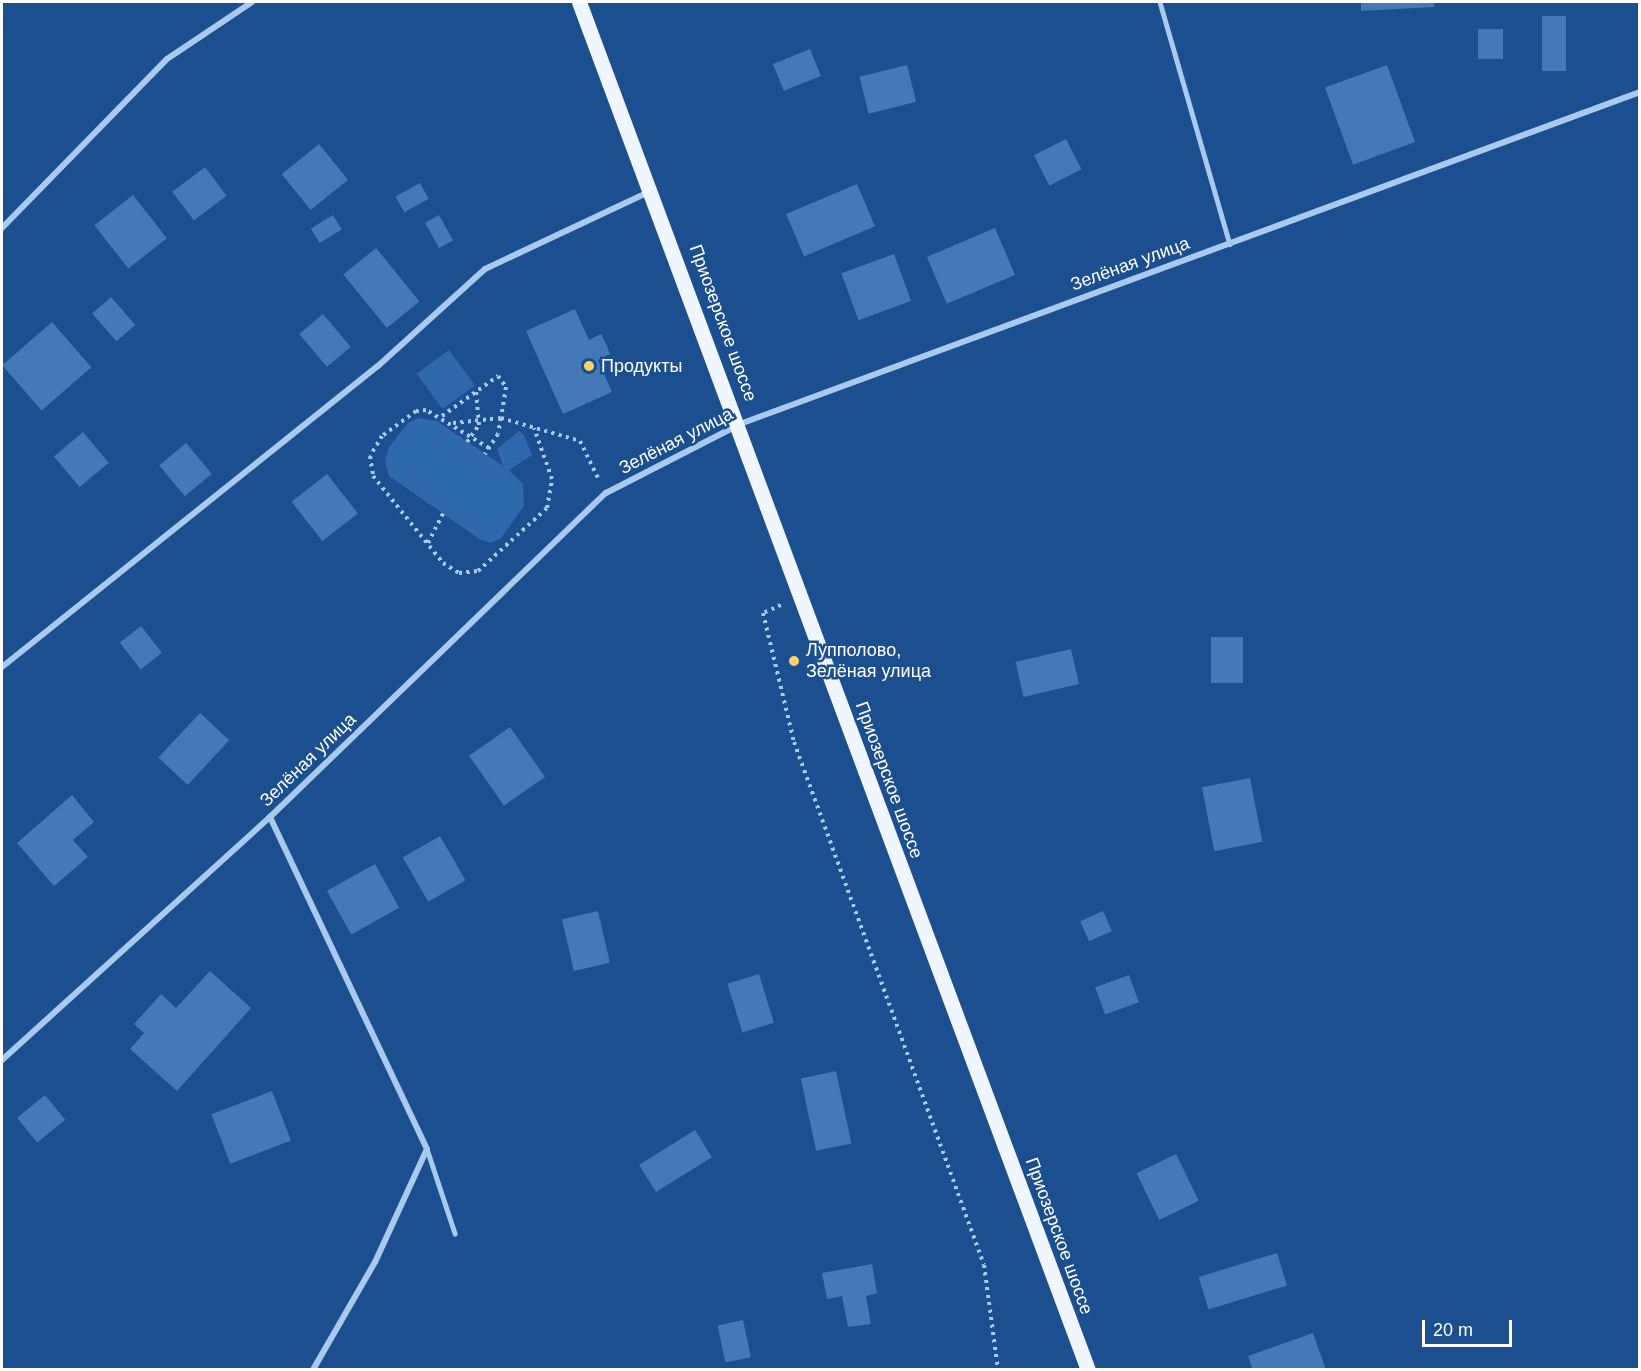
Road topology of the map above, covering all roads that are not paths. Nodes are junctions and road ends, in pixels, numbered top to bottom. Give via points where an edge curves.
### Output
1 (252, 2) edge
2 (579, 2) edge
3 (1160, 2) edge
4 (1640, 92) edge
5 (652, 190) junction
6 (2, 228) edge
7 (1230, 244) junction
8 (740, 424) junction
9 (2, 667) edge
10 (270, 817) junction
11 (2, 1060) edge
12 (427, 1149) junction
13 (455, 1233) dead end
14 (313, 1370) edge
15 (1088, 1370) edge

1 - 6 street via 167,59
2 - 5 main road, Приозерское шоссе
3 - 7 lane
4 - 7 street, Зелёная улица
5 - 8 main road, Приозерское шоссе
5 - 9 street via 485,269 378,366
7 - 8 street, Зелёная улица
8 - 10 street, Зелёная улица via 606,493
8 - 15 main road, Приозерское шоссе
10 - 11 street, Зелёная улица
10 - 12 street
12 - 13 lane
12 - 14 street via 375,1262

